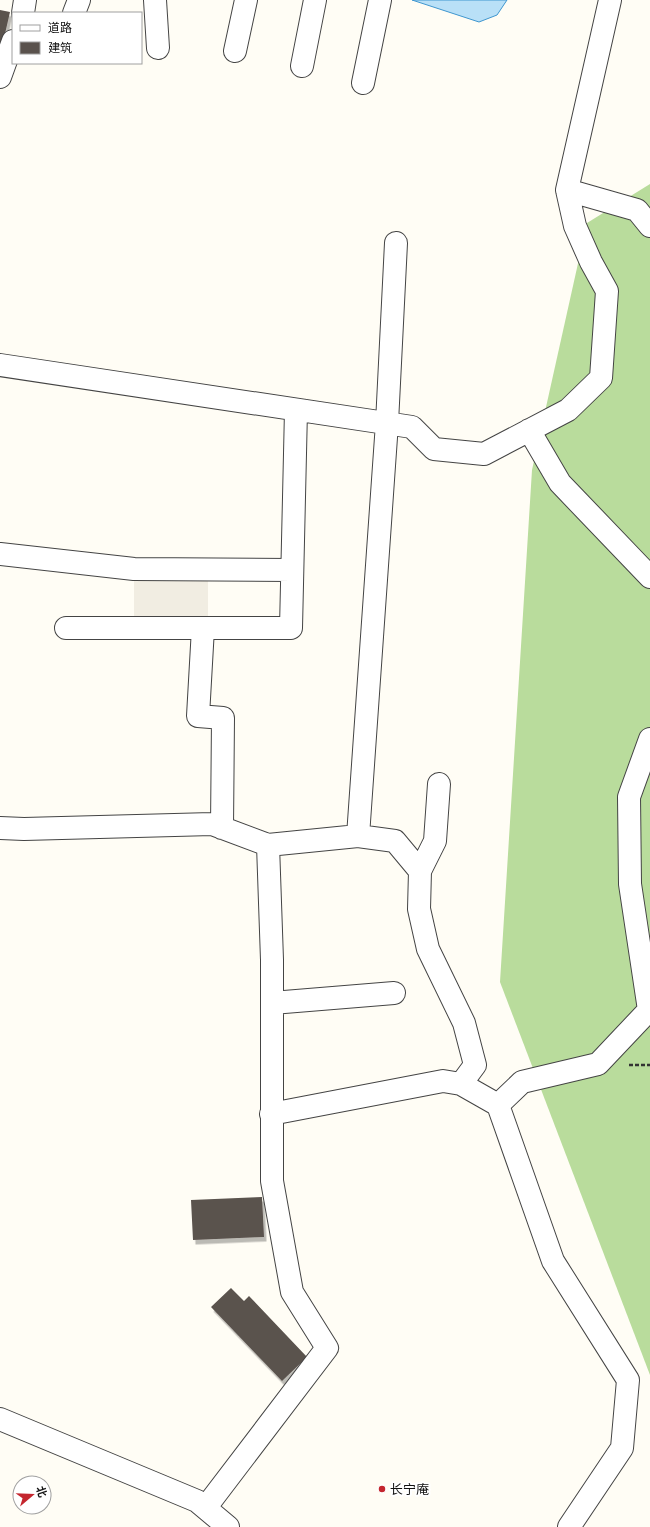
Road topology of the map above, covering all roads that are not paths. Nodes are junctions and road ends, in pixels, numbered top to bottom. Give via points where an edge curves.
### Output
1 (25, 0) edge
2 (79, 0) edge
3 (155, 0) edge
4 (246, 0) edge
5 (315, 0) edge
6 (380, 0) edge
7 (610, 0) edge
8 (23, 12) edge
9 (74, 12) edge
10 (12, 44) edge
11 (158, 48) dead end
12 (235, 51) dead end
13 (302, 66) dead end
14 (0, 77) edge
15 (363, 83) dead end
16 (567, 190) junction
17 (650, 226) edge
18 (396, 243) dead end
19 (0, 365) edge
20 (296, 410) junction
21 (387, 423) junction
22 (529, 430) junction
23 (0, 554) edge
24 (292, 570) junction
25 (650, 577) edge
26 (66, 628) dead end
27 (203, 628) junction
28 (650, 738) edge
29 (439, 784) dead end
30 (217, 826) junction
31 (0, 828) edge
32 (358, 836) junction
33 (268, 845) junction
34 (420, 871) junction
35 (394, 993) dead end
36 (272, 1003) junction
37 (461, 1084) junction
38 (498, 1106) junction
39 (271, 1114) junction
40 (0, 1419) edge
41 (206, 1507) junction
42 (228, 1527) edge
43 (569, 1527) edge

1 - 8 street
2 - 9 street
3 - 11 street
4 - 12 street
5 - 13 street
6 - 15 street
7 - 16 street
10 - 14 street
16 - 17 street via 637,210
16 - 22 street via 575,226 606,291 601,378 568,410
18 - 21 street
19 - 20 street
20 - 21 street
20 - 24 street
21 - 22 street via 412,427 434,449 484,454
21 - 32 street
22 - 25 street via 560,483
23 - 24 street via 134,569
24 - 27 street via 291,628
26 - 27 street
27 - 30 street via 198,716 223,718
28 - 38 street via 629,797 630,884 649,1010 598,1064 522,1082
29 - 34 street via 435,841
30 - 31 street
30 - 33 street
32 - 33 street
32 - 34 street via 394,841
33 - 36 street
34 - 37 street via 419,909 428,949 464,1023 475,1065
35 - 36 street
36 - 39 street
37 - 38 street
37 - 39 street via 443,1081
38 - 43 street via 553,1261 628,1380 622,1448
39 - 41 street via 272,1181 292,1292 327,1348
40 - 41 street
41 - 42 street

